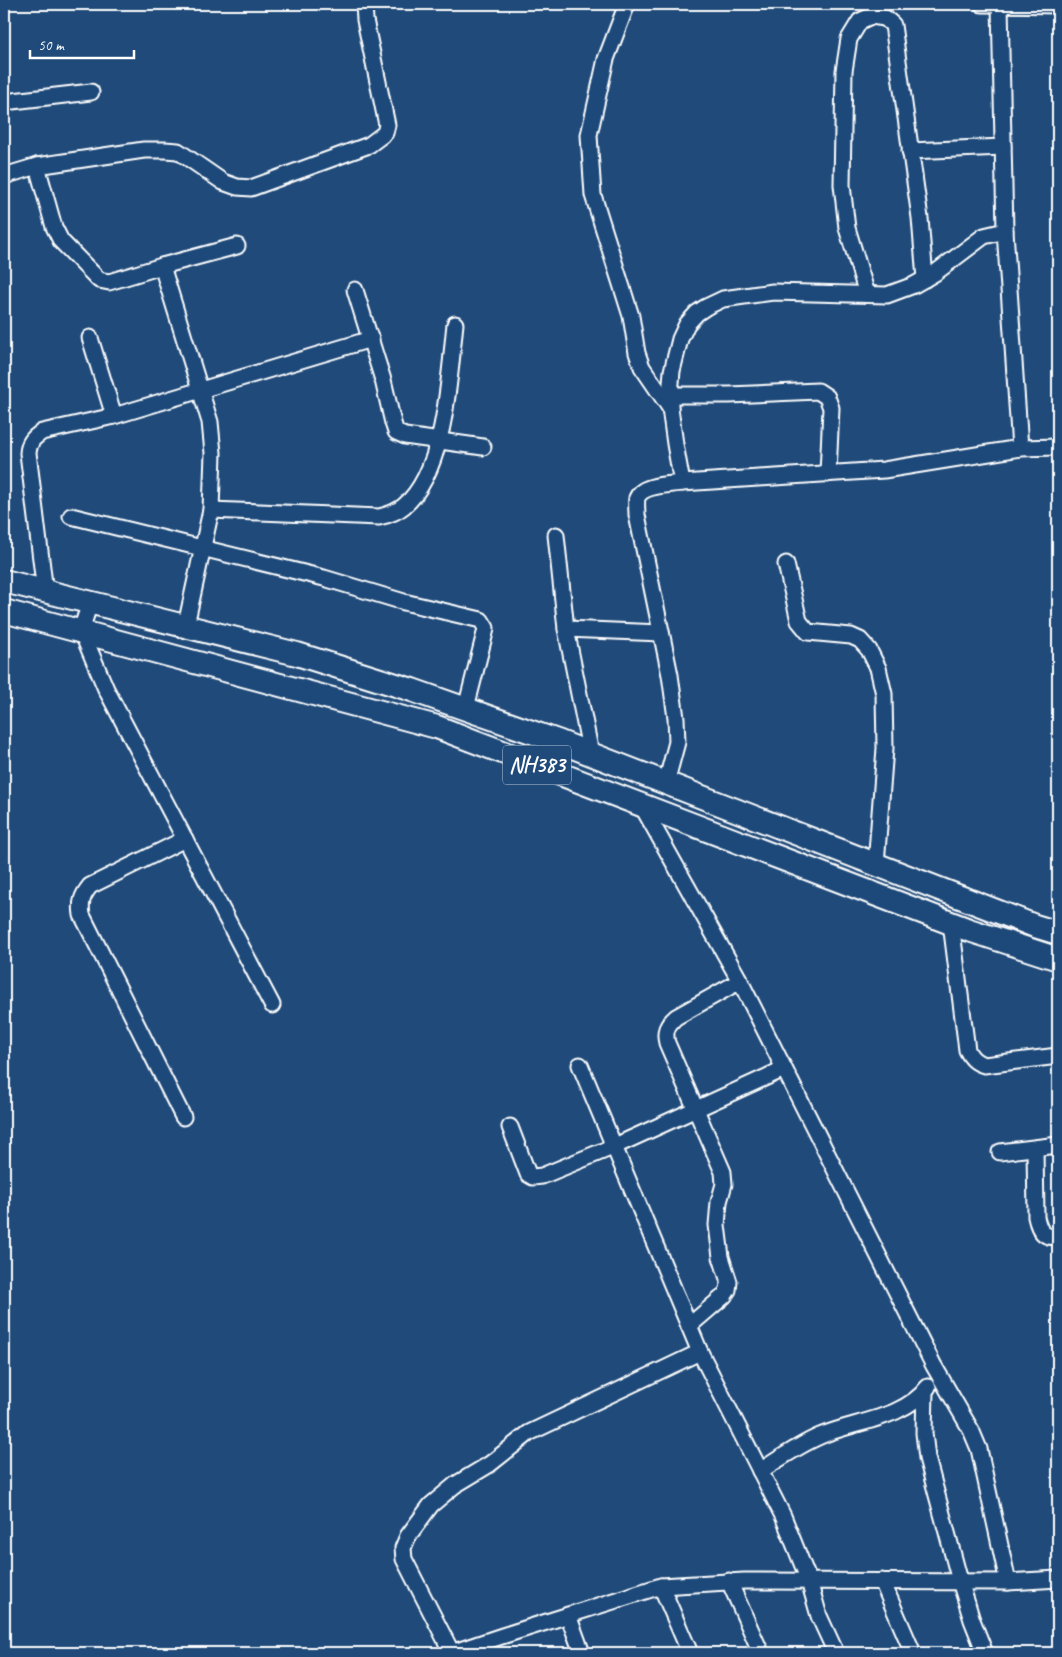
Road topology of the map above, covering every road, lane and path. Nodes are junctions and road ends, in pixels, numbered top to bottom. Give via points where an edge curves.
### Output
1 (364, 4) edge
2 (627, 4) edge
3 (982, 4) edge
4 (1000, 5) junction
5 (1058, 5) edge
6 (91, 92) dead end
7 (4, 102) edge
8 (1003, 147) junction
9 (910, 151) junction
10 (37, 166) junction
11 (4, 176) edge
12 (1005, 231) junction
13 (237, 246) dead end
14 (162, 266) junction
15 (925, 279) junction
16 (355, 290) dead end
17 (867, 294) junction
18 (455, 324) dead end
19 (90, 338) dead end
20 (371, 339) junction
21 (200, 390) junction
22 (670, 402) junction
23 (114, 416) junction
24 (440, 441) junction
25 (483, 447) dead end
26 (1058, 447) edge
27 (1020, 448) junction
28 (828, 474) junction
29 (682, 483) junction
30 (211, 510) junction
31 (72, 516) dead end
32 (556, 535) dead end
33 (202, 548) junction
34 (786, 564) dead end
35 (4, 581) edge
36 (45, 592) junction
37 (90, 603) junction
38 (4, 611) edge
39 (186, 625) junction
40 (566, 629) junction
41 (81, 630) junction
42 (661, 633) junction
43 (466, 708) junction
44 (590, 754) junction
45 (666, 783) junction
46 (641, 804) junction
47 (185, 840) junction
48 (876, 865) junction
49 (951, 923) junction
50 (1058, 933) edge
51 (1058, 959) edge
52 (740, 981) junction
53 (272, 1005) dead end
54 (1058, 1056) edge
55 (580, 1064) dead end
56 (784, 1069) junction
57 (695, 1110) junction
58 (183, 1116) dead end
59 (510, 1127) dead end
60 (1058, 1145) edge
61 (615, 1146) junction
62 (1035, 1148) junction
63 (1000, 1152) dead end
64 (1058, 1236) edge
65 (688, 1326) junction
66 (700, 1352) junction
67 (938, 1373) junction
68 (925, 1391) junction
69 (760, 1471) junction
70 (1058, 1579) edge
71 (729, 1581) junction
72 (809, 1581) junction
73 (882, 1581) junction
74 (960, 1581) junction
75 (1008, 1582) junction
76 (661, 1586) junction
77 (568, 1615) junction
78 (452, 1653) edge
79 (582, 1653) edge
80 (690, 1653) edge
81 (761, 1653) edge
82 (836, 1653) edge
83 (913, 1653) edge
84 (985, 1653) edge

1 - 10 street via 387,125 385,134 369,145 251,188 223,182 178,151 144,150
2 - 22 street via 606,59 589,135 593,195 631,316 642,367
3 - 4 street
4 - 5 street
4 - 8 street
6 - 7 street
8 - 9 street
8 - 12 street
9 - 15 street
9 - 17 street via 893,25 885,18 872,16 860,21 850,39 844,71 842,185 847,228
10 - 11 street
10 - 14 street via 61,241 99,280 110,282
12 - 15 street via 984,236
12 - 27 street
13 - 14 street
14 - 21 street
15 - 17 street via 887,295
16 - 20 street
17 - 22 street via 773,292 723,299 706,307 687,324 680,339 672,371
18 - 24 street
19 - 23 street
20 - 21 street
20 - 24 street via 396,432
21 - 23 street
21 - 30 street via 210,422 213,453
22 - 28 street via 729,395 818,391 827,397 831,408
22 - 29 street
23 - 36 street via 42,432 29,444
24 - 25 street
24 - 30 street via 430,468 413,496 392,514 379,517
26 - 27 street
27 - 28 street via 884,470
28 - 29 street
29 - 42 street via 648,489 639,494 636,501
30 - 33 street
31 - 33 street
32 - 40 street
33 - 39 street
33 - 43 street via 481,620 486,633
34 - 48 street via 800,621 808,632 852,636 860,640 878,668 884,694 885,748
35 - 36 highway, NH383
36 - 37 highway, NH383
37 - 39 highway, NH383
37 - 41 street
38 - 41 highway, NH383
39 - 43 highway, NH383 via 297,654
40 - 42 street
40 - 44 street
41 - 46 highway, NH383 via 437,727
41 - 47 street via 106,688
42 - 45 street via 670,674 677,742
43 - 44 highway, NH383
44 - 45 highway, NH383
45 - 48 highway, NH383
46 - 49 highway, NH383
46 - 52 street
47 - 53 street
47 - 58 street via 90,886 80,904 82,915
48 - 50 highway, NH383
49 - 51 highway, NH383
49 - 54 street via 967,1050 971,1057 984,1065
52 - 56 street
52 - 57 street via 668,1024 667,1043
55 - 61 street
56 - 57 street
56 - 67 street
57 - 61 street
57 - 65 street via 723,1172 724,1184 716,1225 729,1282 724,1296
59 - 61 street via 524,1168 533,1177
60 - 62 street
61 - 65 street
62 - 63 street
62 - 64 street via 1038,1227 1051,1238
65 - 66 street
66 - 69 street
66 - 78 street via 529,1432 432,1505 408,1536 403,1548 404,1559
67 - 68 street
67 - 75 street via 979,1449
68 - 69 street via 896,1411 820,1436
68 - 74 street via 927,1458
69 - 72 street via 783,1516
70 - 75 street
71 - 72 street
71 - 76 street
71 - 81 street
72 - 73 street
72 - 82 street via 819,1616
73 - 74 street
73 - 83 street
74 - 75 street
74 - 84 street
76 - 77 street
76 - 80 street
77 - 78 street
77 - 79 street

